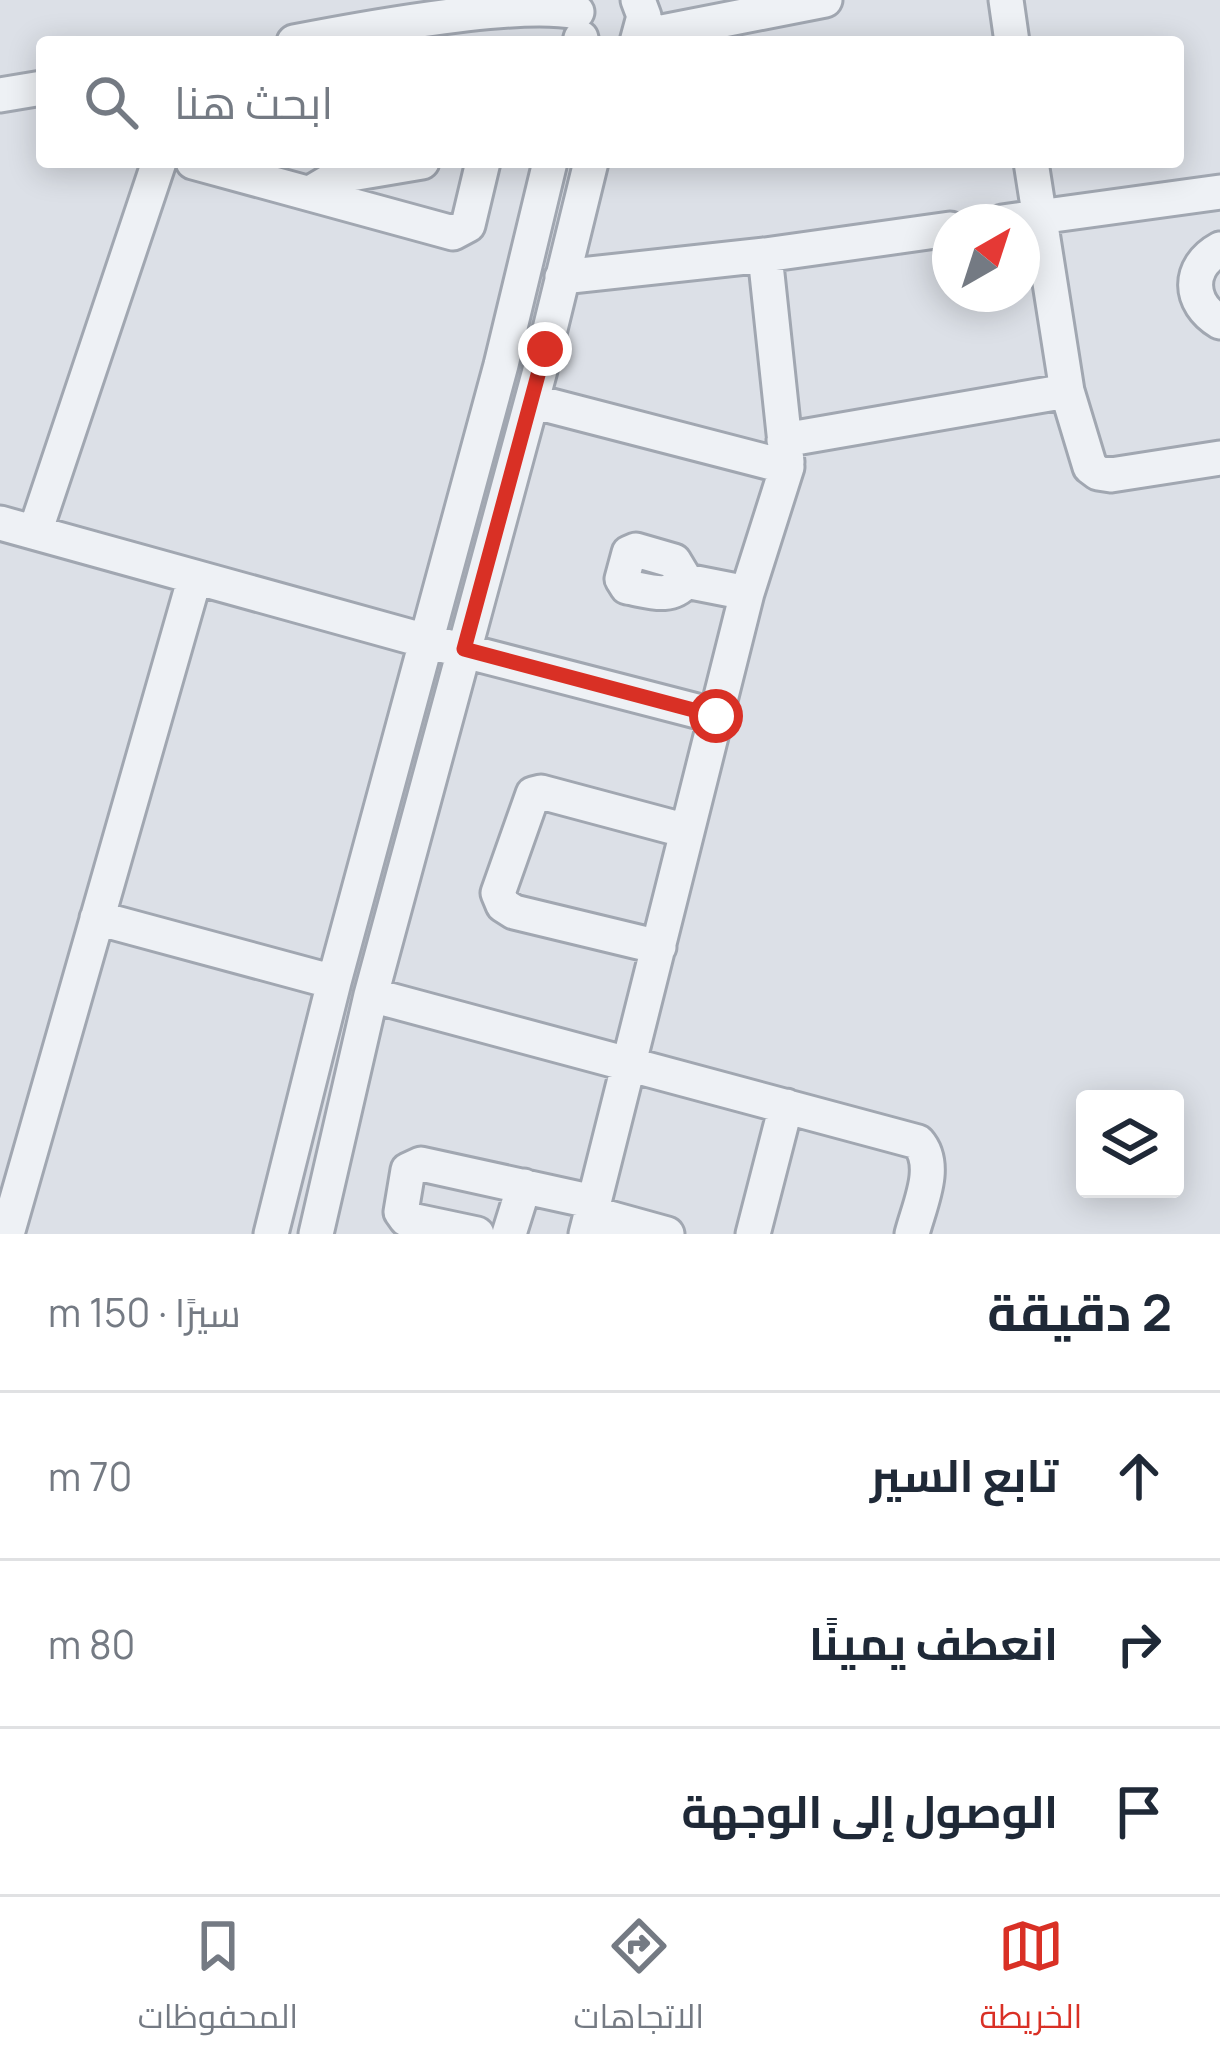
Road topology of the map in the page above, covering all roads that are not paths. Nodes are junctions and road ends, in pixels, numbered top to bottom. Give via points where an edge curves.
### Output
1 (825, 0) edge
2 (1006, 0) edge
3 (642, 16) edge
4 (581, 27) edge
5 (324, 36) edge
6 (1011, 36) edge
7 (36, 89) edge
8 (0, 95) edge
9 (157, 168) edge
10 (217, 168) edge
11 (386, 168) edge
12 (482, 168) edge
13 (549, 168) edge
14 (589, 168) edge
15 (1032, 168) edge
16 (311, 192) junction
17 (1220, 192) edge
18 (1038, 204) edge
19 (1040, 217) joint
20 (932, 232) edge
21 (1220, 249) edge
22 (765, 255) junction
23 (562, 277) junction
24 (1220, 322) edge
25 (1067, 391) junction
26 (532, 401) junction
27 (786, 454) junction
28 (1220, 458) edge
29 (0, 523) edge
30 (34, 532) junction
31 (195, 577) junction
32 (686, 581) dead end
33 (747, 593) junction
34 (426, 641) junction
35 (464, 649) junction
36 (716, 716) junction
37 (687, 830) junction
38 (97, 918) junction
39 (659, 947) junction
40 (334, 982) junction
41 (370, 995) junction
42 (629, 1067) junction
43 (786, 1106) junction
44 (524, 1186) junction
45 (590, 1217) edge
46 (8, 1234) edge
47 (271, 1234) edge
48 (316, 1234) edge
49 (477, 1234) edge
50 (509, 1234) edge
51 (667, 1234) edge
52 (753, 1234) edge
53 (911, 1234) edge

1 - 3 street
2 - 6 street
4 - 5 street via 555,4
7 - 8 street
9 - 30 street
10 - 16 street
11 - 16 street via 339,176
12 - 16 street via 468,225 453,233
13 - 34 street
14 - 23 street
15 - 18 street
17 - 19 street
19 - 25 street
20 - 22 street
21 - 24 street via 1204,259 1194,288
22 - 23 street
22 - 27 street
23 - 26 street
25 - 27 street
25 - 28 street via 1084,457 1098,473
26 - 27 street
26 - 35 street
27 - 33 street
29 - 30 street
30 - 31 street
31 - 34 street
31 - 38 street
32 - 33 street
33 - 36 street
34 - 35 street
34 - 40 street
35 - 36 street
35 - 41 street
36 - 37 street
37 - 39 street
37 - 39 street via 533,794 498,893 514,912
38 - 40 street
38 - 46 street
39 - 42 street
40 - 47 street
41 - 42 street
41 - 48 street
42 - 43 street
42 - 45 street
43 - 52 street
43 - 53 street via 918,1142 929,1165
44 - 45 street
44 - 49 street via 421,1164 408,1170 400,1211 406,1219
44 - 50 street
45 - 51 street

